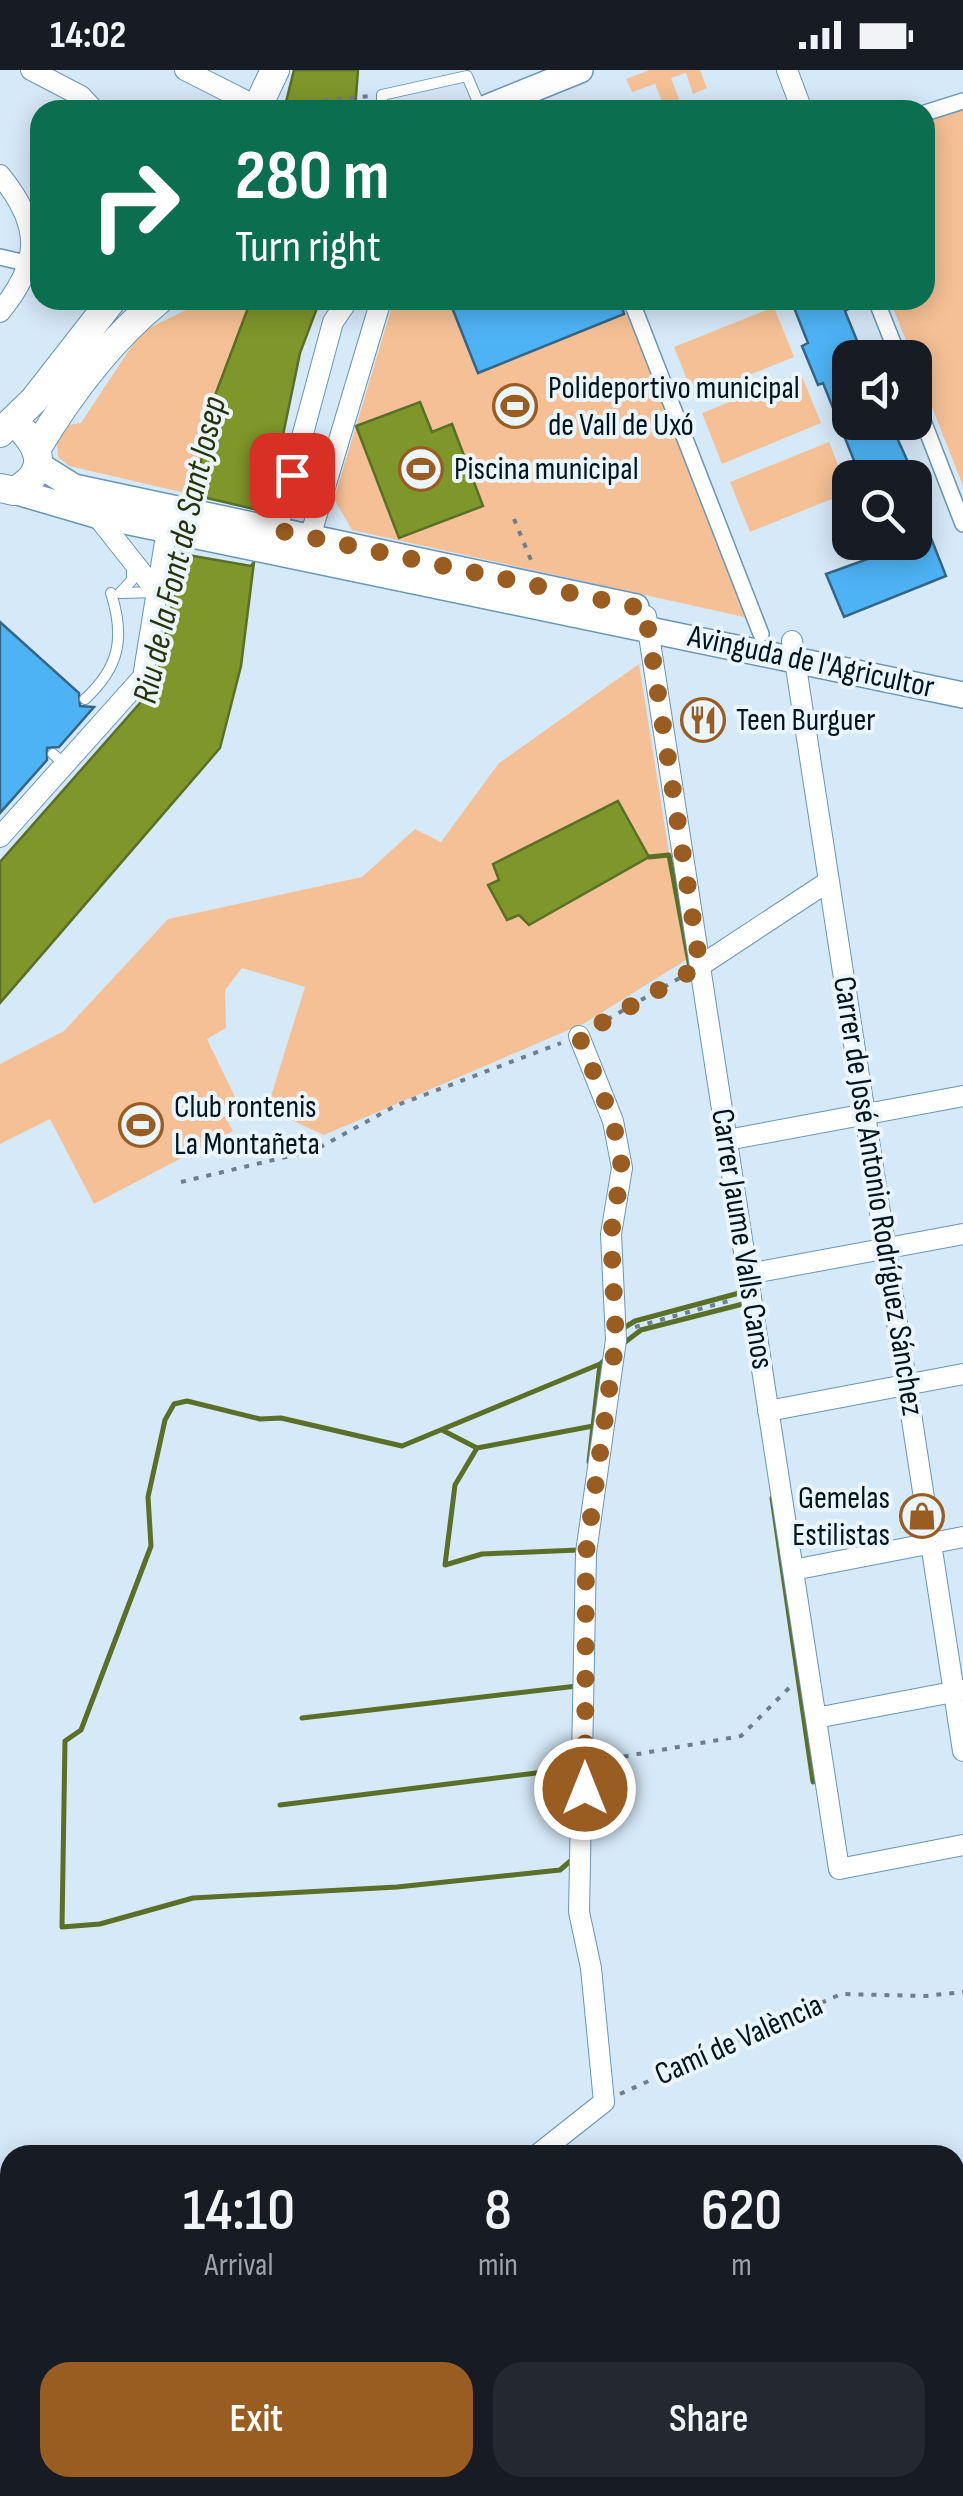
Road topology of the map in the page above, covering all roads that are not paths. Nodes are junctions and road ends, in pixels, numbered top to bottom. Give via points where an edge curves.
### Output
1 (31, 70) edge
2 (186, 70) edge
3 (274, 70) edge
4 (580, 70) edge
5 (787, 70) edge
6 (85, 100) edge
7 (248, 100) edge
8 (266, 100) edge
9 (382, 100) edge
10 (477, 100) edge
11 (506, 100) edge
12 (798, 100) edge
13 (963, 101) edge
14 (935, 109) edge
15 (0, 175) edge
16 (30, 220) edge
17 (0, 257) edge
18 (30, 264) joint
19 (104, 310) edge
20 (147, 310) edge
21 (342, 310) edge
22 (378, 310) edge
23 (635, 310) edge
24 (880, 310) edge
25 (0, 312) edge
26 (891, 340) edge
27 (5, 430) edge
28 (930, 440) edge
29 (38, 456) junction
30 (7, 490) edge
31 (96, 515) junction
32 (963, 524) edge
33 (178, 525) junction
34 (268, 536) junction
35 (310, 537) junction
36 (132, 556) junction
37 (156, 592) junction
38 (111, 593) dead end
39 (646, 618) junction
40 (761, 634) junction
41 (794, 650) junction
42 (963, 678) edge
43 (963, 696) edge
44 (85, 699) dead end
45 (0, 837) edge
46 (829, 882) junction
47 (700, 966) junction
48 (579, 1036) road end
49 (963, 1096) edge
50 (865, 1114) junction
51 (727, 1140) junction
52 (963, 1234) edge
53 (886, 1249) junction
54 (749, 1284) junction
55 (963, 1374) edge
56 (907, 1384) junction
57 (768, 1410) junction
58 (963, 1538) edge
59 (931, 1544) junction
60 (793, 1570) junction
61 (958, 1691) edge
62 (816, 1718) junction
63 (963, 1751) edge
64 (963, 1845) edge
65 (550, 2145) edge

1 - 6 street
2 - 7 street
3 - 8 main road
4 - 11 street
5 - 12 street
9 - 10 lane via 467,76
13 - 14 street
15 - 16 street
17 - 18 street
18 - 25 street
19 - 27 main road
20 - 29 main road via 59,412
21 - 34 street
22 - 35 street
23 - 40 street
24 - 26 street
27 - 29 main road via 26,434
28 - 32 street
29 - 30 main road via 31,482
29 - 33 street, Avinguda de l'Agricultor via 74,486
30 - 31 street, Avinguda de l'Agricultor
31 - 33 street, Avinguda de l'Agricultor
31 - 36 street
33 - 34 street, Avinguda de l'Agricultor
33 - 37 street
34 - 35 street, Avinguda de l'Agricultor
34 - 39 street, Avinguda de l'Agricultor
35 - 39 street, Avinguda de l'Agricultor via 542,587
36 - 37 street
36 - 37 lane via 132,580 120,592
37 - 45 street via 144,676 59,759
38 - 44 lane via 120,619 118,658
39 - 40 street, Avinguda de l'Agricultor
39 - 41 street, Avinguda de l'Agricultor
39 - 47 street, Carrer Jaume Valls Canos
40 - 41 street, Avinguda de l'Agricultor
41 - 42 street, Avinguda de l'Agricultor
41 - 43 street, Avinguda de l'Agricultor
41 - 46 street, Carrer de José Antonio Rodríguez Sánchez
46 - 47 street
46 - 50 street, Carrer de José Antonio Rodríguez Sánchez
47 - 51 street, Carrer Jaume Valls Canos
48 - 65 street via 613,1121 622,1168 611,1234 616,1340 586,1553 580,1912 604,2102
49 - 50 street
50 - 51 street
50 - 53 street, Carrer de José Antonio Rodríguez Sánchez
51 - 54 street, Carrer Jaume Valls Canos
52 - 53 street
53 - 54 street
53 - 56 street, Carrer de José Antonio Rodríguez Sánchez
54 - 57 street, Carrer Jaume Valls Canos
55 - 56 street
56 - 57 street
56 - 59 street, Carrer de José Antonio Rodríguez Sánchez
57 - 60 street, Carrer Jaume Valls Canos
58 - 59 street
59 - 60 street
59 - 61 street, Carrer de José Antonio Rodríguez Sánchez
60 - 62 street, Carrer Jaume Valls Canos
61 - 62 street
61 - 63 street, Carrer de José Antonio Rodríguez Sánchez
62 - 64 street, Carrer Jaume Valls Canos via 840,1869

